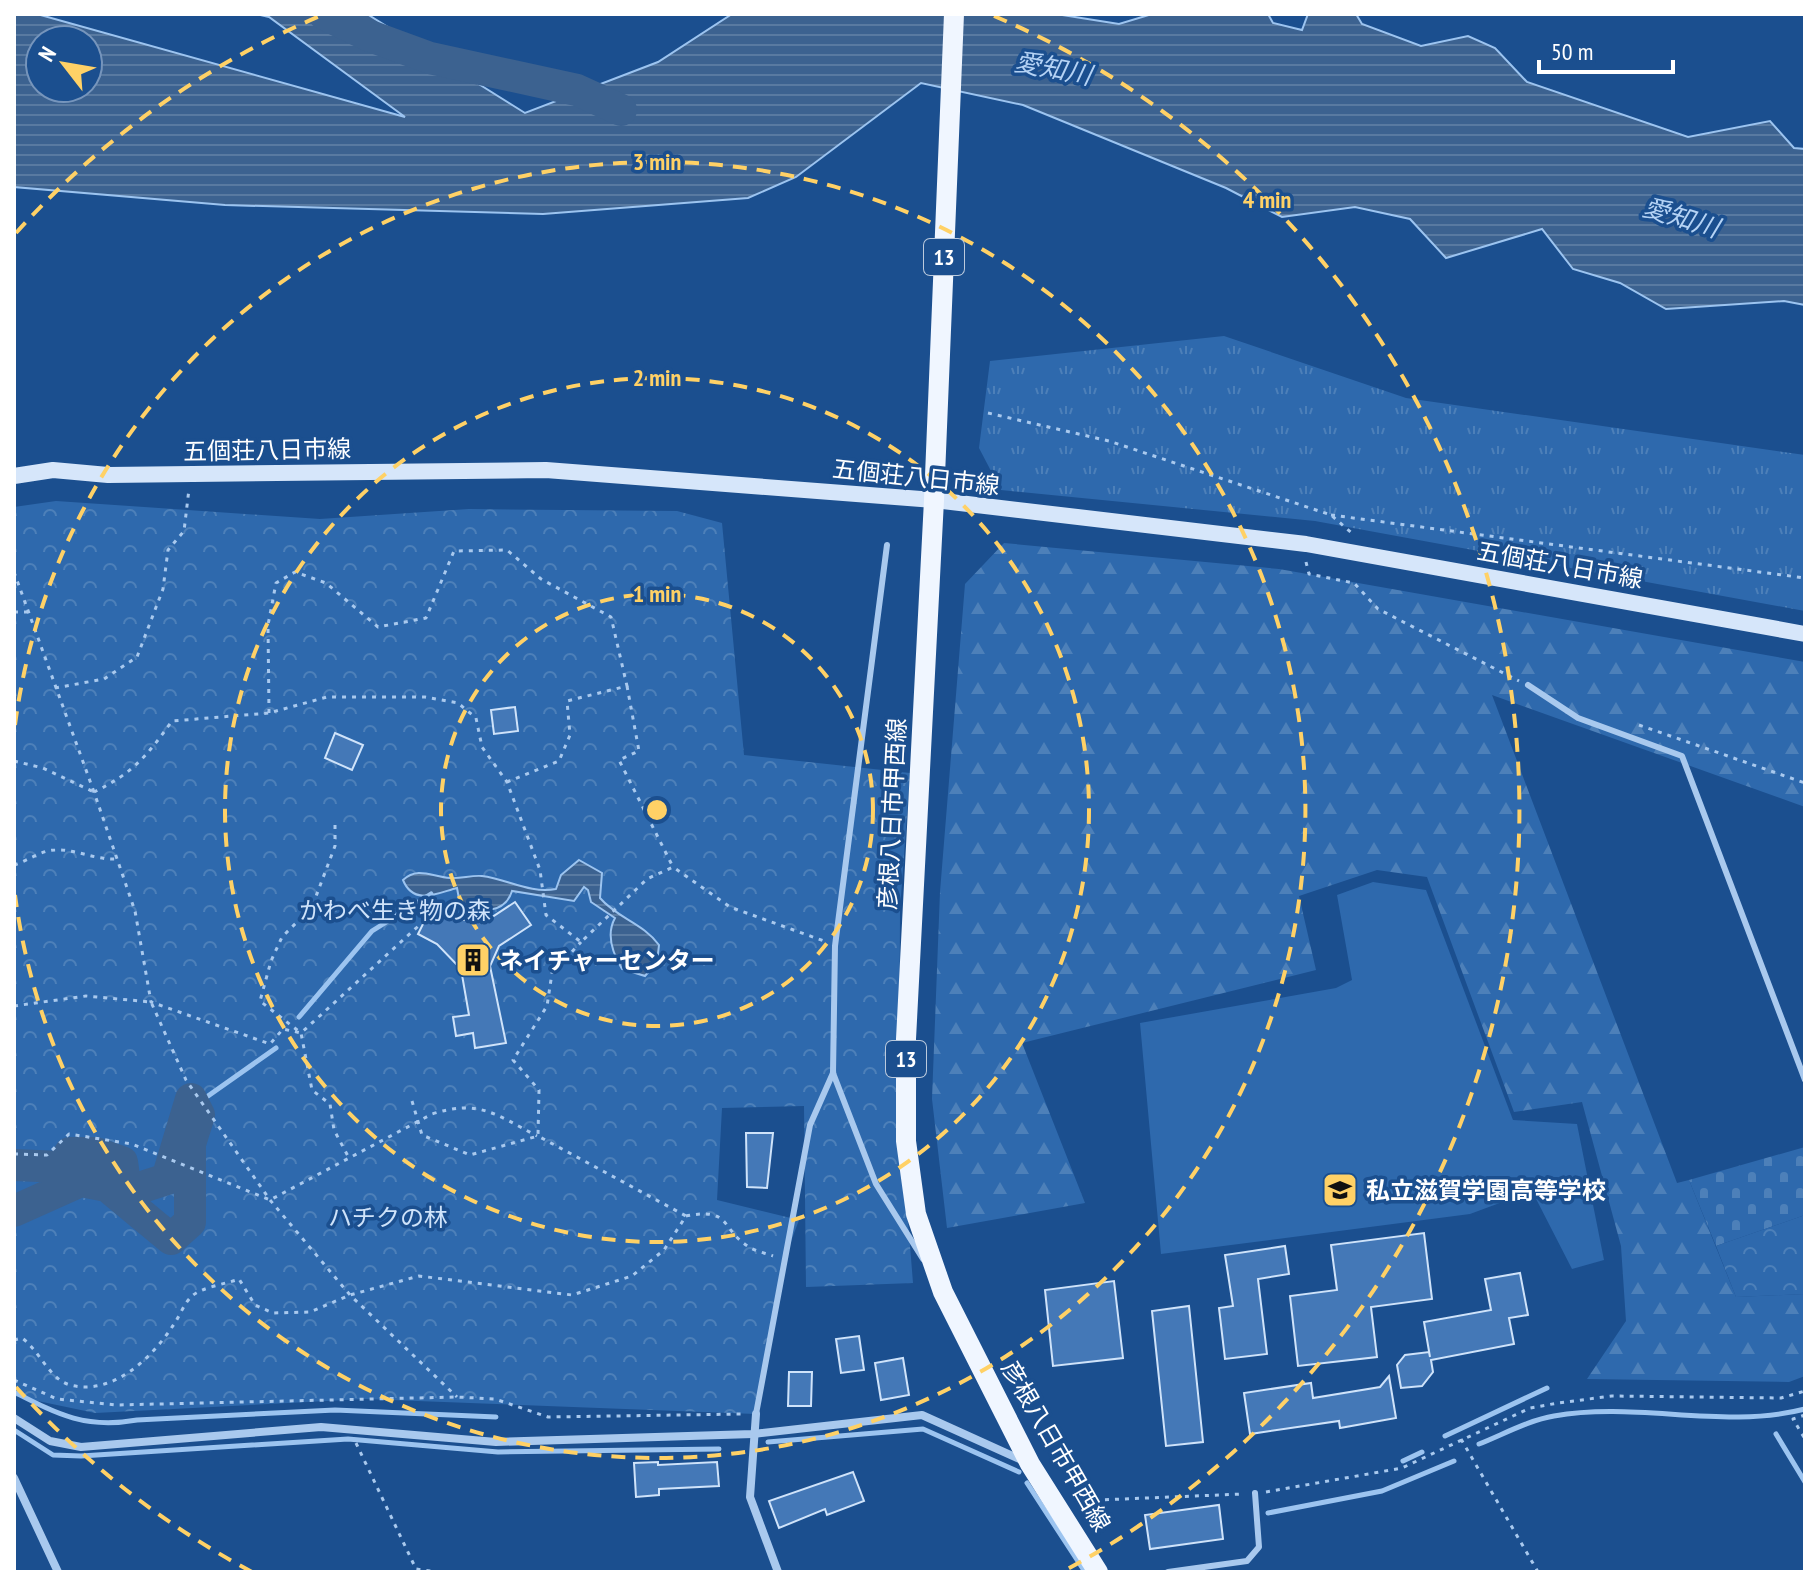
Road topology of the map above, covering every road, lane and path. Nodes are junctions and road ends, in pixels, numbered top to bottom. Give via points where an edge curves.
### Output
1 (954, 14) edge
2 (988, 413) dead end
3 (190, 475) junction
4 (14, 476) edge
5 (934, 500) junction
6 (1331, 515) junction
7 (1355, 536) dead end
8 (887, 545) dead end
9 (14, 572) edge
10 (1805, 578) edge
11 (14, 612) edge
12 (29, 612) junction
13 (1805, 634) edge
14 (1528, 685) dead end
15 (627, 686) junction
16 (55, 688) junction
17 (269, 713) junction
18 (14, 761) edge
19 (507, 782) junction
20 (94, 792) junction
21 (335, 825) dead end
22 (117, 859) junction
23 (14, 865) edge
24 (673, 867) junction
25 (425, 920) dead end
26 (581, 942) junction
27 (835, 946) junction
28 (151, 1002) junction
29 (14, 1006) edge
30 (301, 1033) junction
31 (833, 1073) junction
32 (1805, 1080) edge
33 (412, 1101) dead end
34 (538, 1136) junction
35 (14, 1154) edge
36 (349, 1158) junction
37 (270, 1200) junction
38 (686, 1216) junction
39 (784, 1260) junction
40 (943, 1292) junction
41 (350, 1295) junction
42 (14, 1340) edge
43 (14, 1380) edge
44 (1805, 1391) edge
45 (457, 1397) junction
46 (756, 1414) junction
47 (1805, 1415) edge
48 (14, 1418) edge
49 (753, 1434) junction
50 (1461, 1439) junction
51 (1805, 1439) edge
52 (359, 1448) dead end
53 (1030, 1464) junction
54 (14, 1478) edge
55 (1255, 1493) junction
56 (1055, 1502) junction
57 (58, 1572) edge
58 (437, 1572) edge
59 (778, 1572) edge
60 (1098, 1572) edge
61 (1168, 1572) edge
62 (1538, 1572) edge

1 - 5 main road, 彦根八日市甲西線 / 13
2 - 6 path via 1109,441
3 - 4 main road, 五個荘八日市線 via 53,470
3 - 5 main road, 五個荘八日市線 via 546,470
3 - 16 path via 184,531 168,550 163,589 137,657 104,679
5 - 13 main road, 五個荘八日市線 via 1306,544
5 - 40 main road, 彦根八日市甲西線 / 13 via 906,1039 906,1141 916,1214
6 - 7 path
6 - 10 path
8 - 27 lane
9 - 12 path
11 - 12 path
12 - 16 path
14 - 32 lane via 1578,718 1682,756
15 - 17 path via 611,617 541,579 507,550 454,551 426,618 378,627 326,583 295,572 276,583 268,625
15 - 19 path via 567,701 570,735 559,761
15 - 24 path via 639,751 619,760
16 - 20 path
17 - 19 path via 327,697 425,697 458,703 476,718 482,747
17 - 20 path via 172,721 124,777
18 - 20 path
19 - 26 path via 540,870 546,915
20 - 22 path
21 - 30 path via 335,846 312,907 282,937 260,1001
22 - 23 path via 51,850
22 - 28 path via 135,911
24 - 26 path via 647,879
24 - 27 path via 730,907
25 - 30 path
26 - 34 path via 552,973 547,1006 513,1060 539,1090
27 - 31 lane
28 - 29 path via 86,996
28 - 30 path via 270,1044 283,1029
28 - 37 path via 186,1080
30 - 36 path via 312,1090 330,1104 334,1130
31 - 39 lane via 810,1125
31 - 40 lane via 876,1184
33 - 34 path via 422,1135 470,1155
34 - 36 path via 489,1111 460,1105
34 - 38 path
35 - 37 path via 47,1155 69,1134 132,1144
36 - 37 path
37 - 41 path
38 - 39 path via 708,1212 729,1223 747,1246
38 - 41 path via 664,1250 632,1276 572,1295 419,1276
39 - 46 lane
40 - 53 main road, 彦根八日市甲西線 / 13
41 - 42 path via 310,1312 273,1313 255,1305 239,1279 193,1295 171,1331 135,1369 99,1386 70,1385 56,1377 36,1348 22,1338
41 - 45 path
43 - 45 path via 57,1399 116,1405
44 - 50 path via 1781,1398 1612,1396 1558,1403 1530,1408
45 - 46 path via 495,1399 548,1417
46 - 49 street
47 - 51 path via 1793,1419
48 - 49 street via 50,1441 81,1447 321,1427 496,1442
49 - 53 street via 922,1415
49 - 59 street via 750,1497
50 - 55 path via 1402,1468
50 - 62 path
52 - 58 path via 416,1569
53 - 56 main road, 彦根八日市甲西線 / 13
54 - 57 street
55 - 56 path
55 - 61 lane via 1259,1547 1247,1561
56 - 60 main road, 彦根八日市甲西線 / 13

